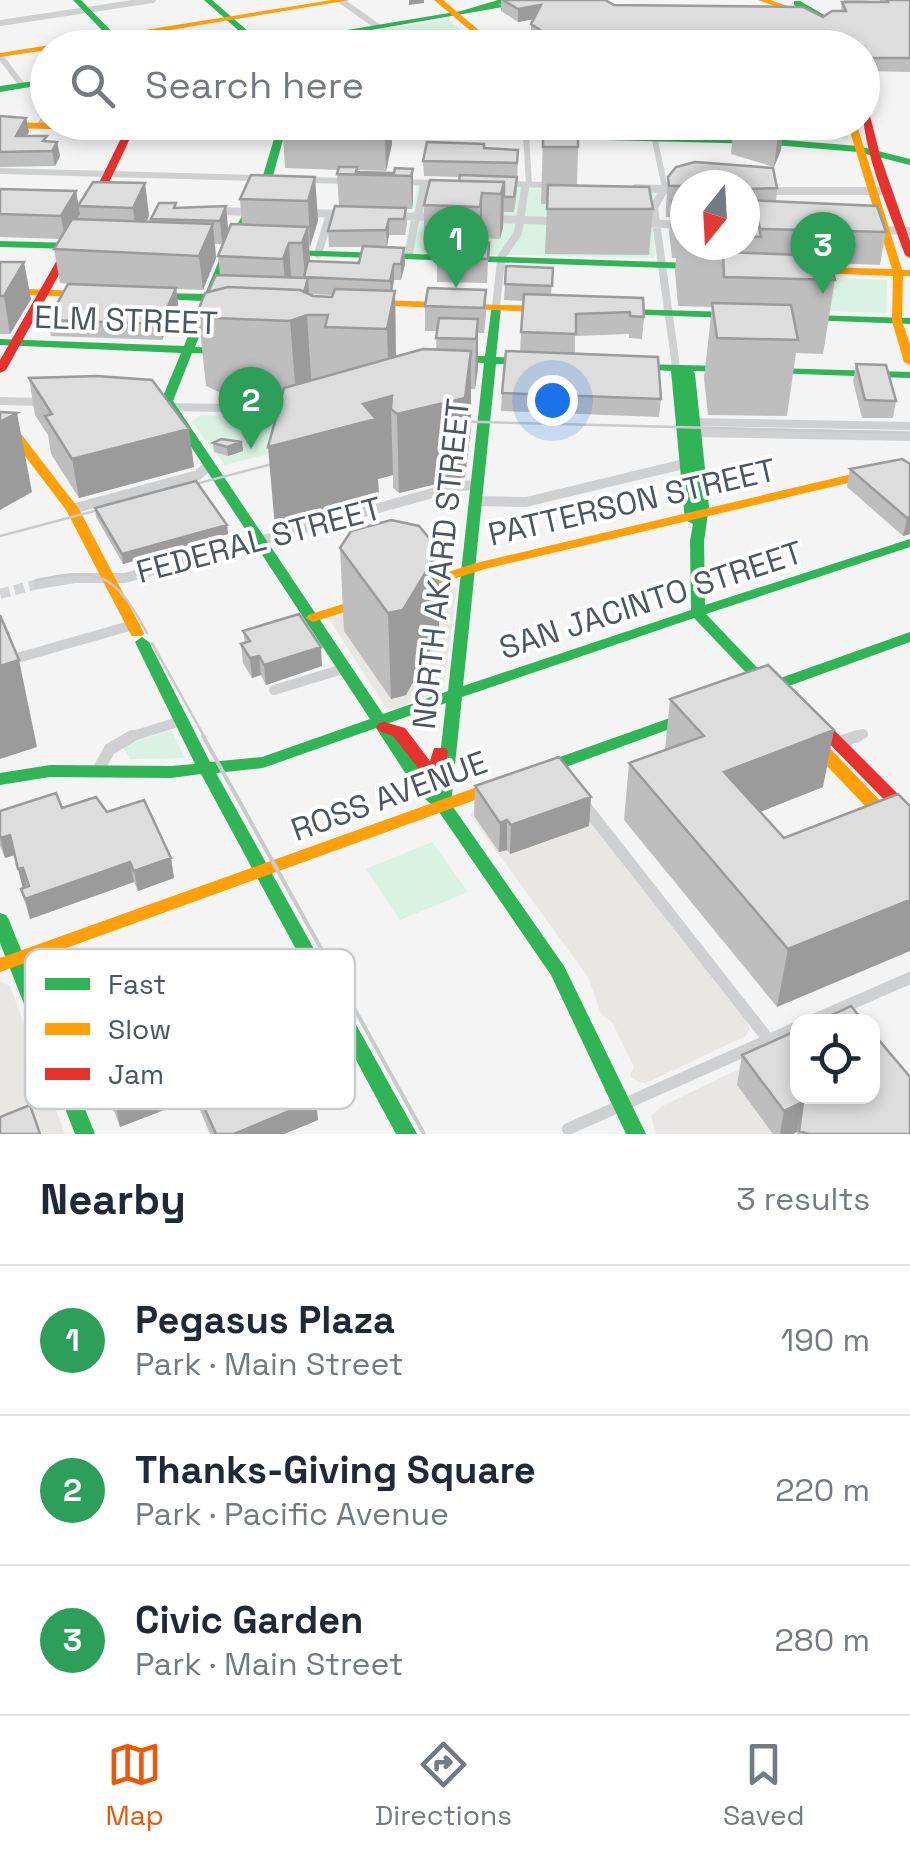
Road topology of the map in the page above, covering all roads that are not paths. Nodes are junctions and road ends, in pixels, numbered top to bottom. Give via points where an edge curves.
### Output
1 (153, 0) edge
2 (208, 0) edge
3 (342, 0) edge
4 (438, 0) edge
5 (506, 0) edge
6 (539, 0) edge
7 (762, 0) edge
8 (785, 0) edge
9 (82, 5) edge
10 (459, 13) junction
11 (230, 18) junction
12 (0, 24) edge
13 (377, 26) junction
14 (107, 30) edge
15 (174, 30) edge
16 (242, 30) edge
17 (366, 30) edge
18 (471, 30) edge
19 (485, 30) edge
20 (30, 52) edge
21 (0, 56) edge
22 (0, 80) edge
23 (30, 82) edge
24 (20, 83) junction
25 (0, 89) edge
26 (30, 121) edge
27 (0, 125) edge
28 (125, 140) edge
29 (287, 140) edge
30 (522, 140) edge
31 (659, 140) edge
32 (782, 140) edge
33 (785, 140) edge
34 (862, 140) edge
35 (865, 140) edge
36 (866, 148) junction
37 (910, 150) edge
38 (910, 163) edge
39 (881, 170) junction
40 (0, 171) edge
41 (108, 174) junction
42 (272, 179) junction
43 (291, 179) edge
44 (353, 181) edge
45 (388, 182) edge
46 (426, 183) junction
47 (455, 184) edge
48 (490, 184) edge
49 (564, 185) edge
50 (527, 186) junction
51 (619, 188) edge
52 (664, 189) junction
53 (670, 189) edge
54 (760, 191) edge
55 (880, 191) junction
56 (92, 208) edge
57 (202, 210) edge
58 (247, 212) junction
59 (274, 212) edge
60 (290, 212) edge
61 (330, 214) junction
62 (352, 214) edge
63 (385, 215) edge
64 (440, 217) edge
65 (416, 218) junction
66 (471, 218) edge
67 (523, 220) junction
68 (572, 221) edge
69 (631, 223) edge
70 (656, 224) junction
71 (670, 224) edge
72 (82, 226) edge
73 (866, 230) edge
74 (899, 231) edge
75 (0, 244) edge
76 (70, 246) junction
77 (97, 247) edge
78 (202, 250) edge
79 (228, 251) junction
80 (255, 252) edge
81 (273, 252) edge
82 (409, 253) dead end
83 (318, 254) junction
84 (910, 256) edge
85 (502, 258) junction
86 (662, 264) junction
87 (716, 266) dead end
88 (802, 269) edge
89 (904, 272) edge
90 (0, 291) edge
91 (44, 293) junction
92 (92, 294) edge
93 (152, 296) edge
94 (210, 298) junction
95 (237, 298) edge
96 (353, 302) edge
97 (496, 308) junction
98 (562, 310) edge
99 (601, 311) edge
100 (668, 313) junction
101 (747, 316) edge
102 (799, 318) edge
103 (904, 321) edge
104 (7, 343) edge
105 (188, 350) junction
106 (237, 351) edge
107 (442, 359) edge
108 (490, 360) junction
109 (534, 362) edge
110 (910, 362) edge
111 (628, 365) edge
112 (676, 367) junction
113 (0, 370) edge
114 (746, 370) edge
115 (764, 370) edge
116 (910, 375) edge
117 (0, 400) edge
118 (63, 403) edge
119 (165, 407) junction
120 (306, 410) edge
121 (0, 415) edge
122 (910, 426) edge
123 (686, 427) junction
124 (910, 436) edge
125 (684, 464) junction
126 (208, 466) junction
127 (887, 470) edge
128 (478, 493) junction
129 (72, 508) junction
130 (696, 515) junction
131 (260, 540) junction
132 (910, 543) edge
133 (469, 570) junction
134 (110, 578) junction
135 (38, 584) tunnel mouth
136 (416, 586) edge
137 (379, 598) edge
138 (698, 614) junction
139 (313, 618) junction
140 (137, 634) junction
141 (910, 636) edge
142 (0, 663) edge
143 (346, 668) junction
144 (769, 688) junction
145 (274, 690) dead end
146 (753, 693) edge
147 (454, 694) junction
148 (782, 701) edge
149 (808, 713) edge
150 (696, 714) edge
151 (181, 722) junction
152 (382, 724) junction
153 (803, 732) edge
154 (863, 734) dead end
155 (450, 735) junction
156 (839, 742) junction
157 (554, 766) junction
158 (98, 770) junction
159 (206, 770) junction
160 (536, 772) edge
161 (0, 779) edge
162 (566, 780) edge
163 (502, 784) edge
164 (578, 796) edge
165 (444, 805) junction
166 (876, 808) junction
167 (910, 816) edge
168 (910, 824) edge
169 (910, 843) edge
170 (261, 871) junction
171 (0, 920) edge
172 (44, 949) edge
173 (304, 949) edge
174 (25, 956) edge
175 (16, 959) junction
176 (0, 966) edge
177 (910, 978) edge
178 (25, 982) edge
179 (828, 1014) edge
180 (790, 1030) edge
181 (768, 1040) junction
182 (355, 1041) edge
183 (623, 1105) junction
184 (75, 1109) edge
185 (568, 1129) dead end
186 (85, 1134) edge
187 (406, 1134) edge
188 (636, 1134) edge

1 - 9 street
2 - 11 main road
3 - 11 main road
3 - 13 street
4 - 10 main road
5 - 10 main road
6 - 10 main road
7 - 8 main road via 817,15
9 - 12 street
9 - 14 main road
10 - 13 main road
10 - 18 main road via 455,18
10 - 19 main road
11 - 15 main road
11 - 16 main road
13 - 17 main road
20 - 21 main road
21 - 24 street
22 - 24 main road
23 - 24 main road
24 - 25 main road
26 - 27 main road
28 - 41 main road
29 - 42 main road
30 - 50 street
31 - 52 street
32 - 36 main road
33 - 36 main road
34 - 36 main road
35 - 36 main road
36 - 37 main road
36 - 38 main road
36 - 39 main road
36 - 55 main road
38 - 39 main road
39 - 55 main road
40 - 41 street
41 - 42 street
41 - 56 main road
42 - 58 main road
43 - 44 street
45 - 46 street
46 - 47 street
46 - 65 street
48 - 50 street
49 - 50 street
50 - 67 street
51 - 52 street
52 - 53 street
52 - 70 street via 654,206
54 - 55 street
55 - 74 main road
57 - 58 street
58 - 59 street
58 - 79 main road
60 - 61 street
61 - 62 street
61 - 83 street
63 - 65 street
64 - 65 street
65 - 82 street
66 - 67 street
67 - 68 street
67 - 85 street
69 - 70 street
70 - 71 street
70 - 86 street
72 - 76 main road
73 - 74 street
74 - 84 main road
74 - 89 main road
75 - 76 main road
76 - 77 main road
76 - 91 main road
78 - 79 main road
79 - 80 main road
79 - 94 main road
81 - 83 main road
83 - 85 main road
85 - 86 main road
85 - 97 street
86 - 87 main road
86 - 100 street
88 - 89 main road
89 - 103 main road
90 - 91 main road
91 - 92 main road
91 - 104 main road
93 - 94 main road
94 - 95 main road
94 - 105 main road
96 - 97 main road
97 - 98 main road
97 - 108 main road, NORTH AKARD STREET
99 - 100 main road
100 - 101 main road
100 - 112 street
102 - 103 main road
103 - 110 main road
104 - 105 main road, ELM STREET
104 - 113 main road
105 - 106 main road, ELM STREET
105 - 119 main road
107 - 108 main road
108 - 109 main road
108 - 128 main road, NORTH AKARD STREET via 480,414
111 - 112 main road
112 - 114 main road
112 - 123 main road
115 - 116 main road
117 - 118 street
119 - 120 street
119 - 126 main road
121 - 129 main road
122 - 123 street
123 - 124 street
123 - 125 main road
123 - 130 main road
125 - 128 street, FEDERAL STREET via 526,502
125 - 130 main road
126 - 129 street via 201,474
126 - 131 main road
127 - 130 main road, PATTERSON STREET
128 - 131 street, FEDERAL STREET via 458,486
128 - 133 main road, NORTH AKARD STREET
129 - 134 main road
130 - 133 main road, PATTERSON STREET
130 - 138 main road
131 - 134 street, FEDERAL STREET
131 - 139 main road
132 - 138 main road, SAN JACINTO STREET
133 - 136 main road, PATTERSON STREET
133 - 147 main road, NORTH AKARD STREET
134 - 135 street, FEDERAL STREET
134 - 140 main road
137 - 139 main road
138 - 144 main road
138 - 147 main road, SAN JACINTO STREET
139 - 143 main road
140 - 142 street
140 - 151 main road
141 - 144 main road
143 - 145 street
143 - 152 main road
144 - 146 main road
144 - 148 main road
147 - 152 main road, SAN JACINTO STREET
147 - 155 main road, NORTH AKARD STREET
149 - 156 main road
150 - 157 main road, ROSS AVENUE
151 - 158 street via 113,743
151 - 159 main road
152 - 155 main road via 399,732 431,770
152 - 159 main road, SAN JACINTO STREET via 264,762
152 - 165 main road via 425,790
153 - 166 main road
154 - 156 street
155 - 165 main road, NORTH AKARD STREET
156 - 167 main road
157 - 160 main road, ROSS AVENUE
157 - 162 street
158 - 159 main road, SAN JACINTO STREET
158 - 161 main road, SAN JACINTO STREET
159 - 170 main road
163 - 165 main road, ROSS AVENUE
164 - 181 street
165 - 170 main road, ROSS AVENUE
165 - 183 main road via 558,971
166 - 168 main road via 896,810
166 - 169 main road
170 - 172 main road, ROSS AVENUE
170 - 173 main road
171 - 175 main road
174 - 175 main road, ROSS AVENUE
175 - 176 main road, ROSS AVENUE
175 - 178 main road
177 - 179 street
180 - 181 street
181 - 183 street
182 - 187 main road
183 - 185 street
183 - 188 main road
184 - 186 main road

